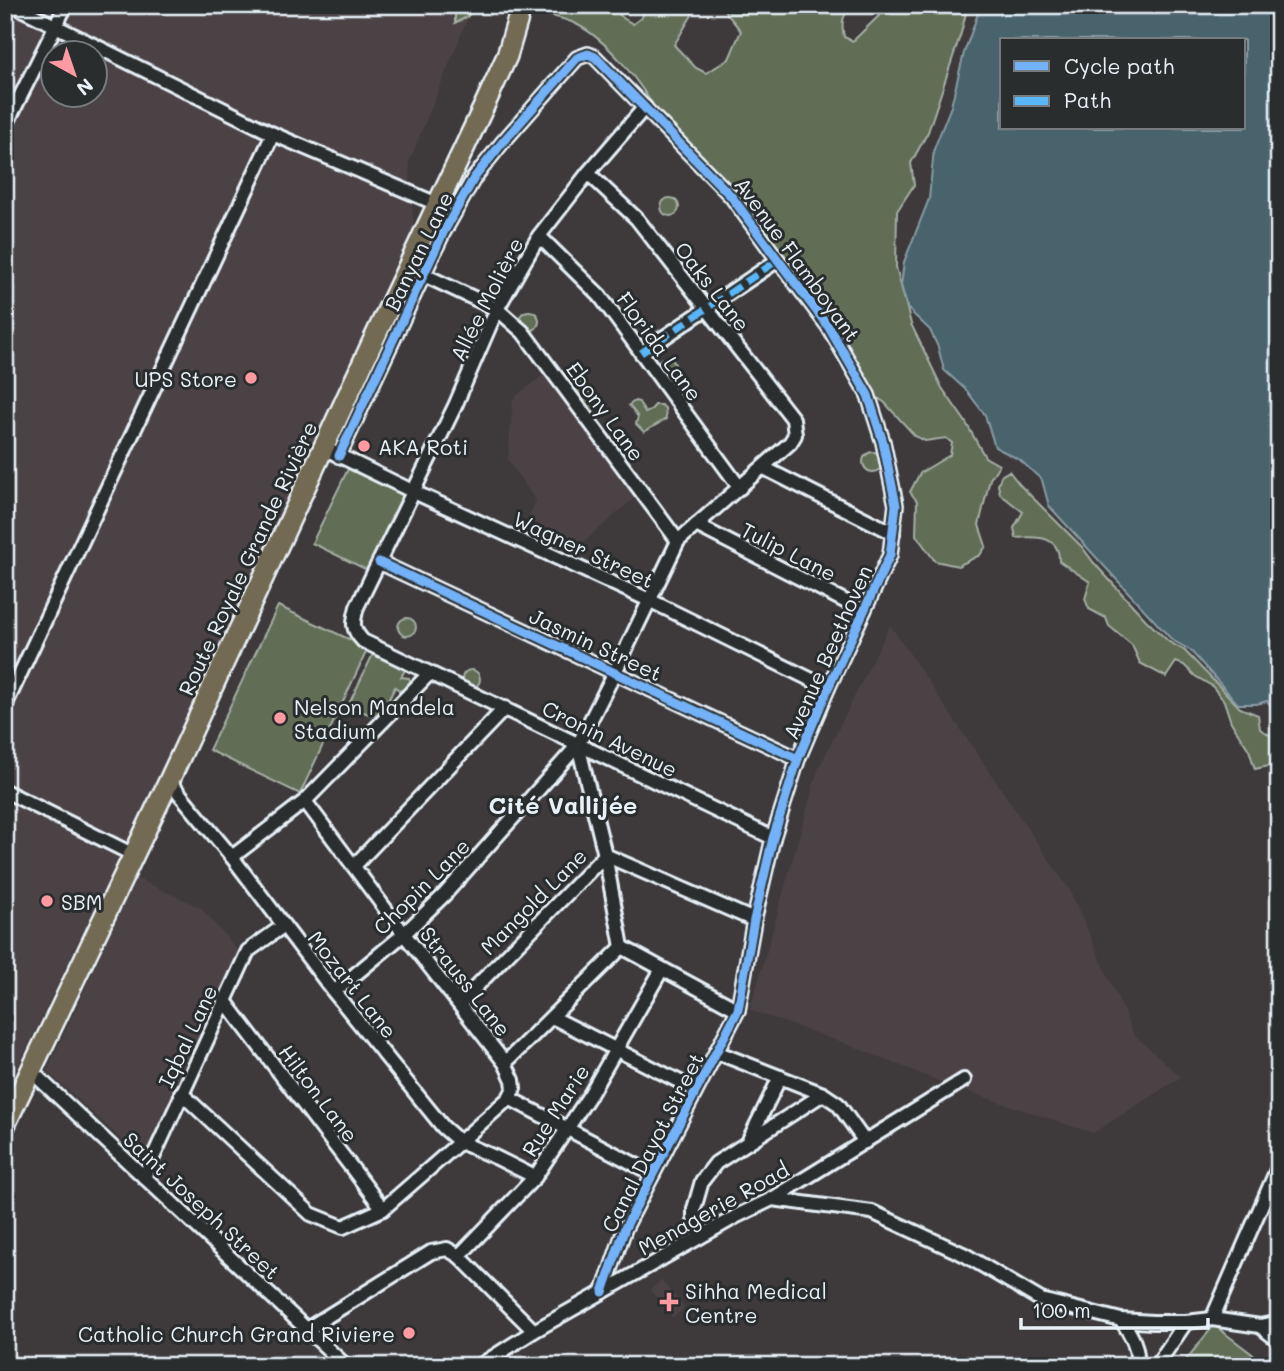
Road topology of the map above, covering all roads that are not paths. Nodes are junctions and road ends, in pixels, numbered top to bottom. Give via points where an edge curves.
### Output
1 (13, 5) edge
2 (66, 5) edge
3 (520, 5) edge
4 (55, 26) junction
5 (588, 54) joint
6 (645, 107) junction
7 (5, 127) edge
8 (273, 134) junction
9 (589, 173) junction
10 (438, 204) junction
11 (539, 236) junction
12 (778, 260) junction
13 (424, 275) junction
14 (498, 309) junction
15 (706, 310) junction
16 (640, 353) junction
17 (795, 432) joint
18 (331, 452) junction
19 (764, 467) junction
20 (740, 488) junction
21 (414, 492) junction
22 (696, 525) junction
23 (893, 533) junction
24 (678, 541) junction
25 (890, 555) joint
26 (379, 562) junction
27 (649, 600) junction
28 (864, 611) junction
29 (615, 672) junction
30 (430, 673) junction
31 (828, 688) junction
32 (5, 706) edge
33 (505, 708) junction
34 (578, 745) junction
35 (798, 759) junction
36 (169, 781) junction
37 (5, 791) edge
38 (305, 801) junction
39 (773, 838) junction
40 (134, 855) junction
41 (605, 855) junction
42 (232, 857) junction
43 (354, 866) junction
44 (754, 920) junction
45 (283, 926) junction
46 (404, 934) junction
47 (622, 947) junction
48 (662, 969) junction
49 (334, 992) junction
50 (225, 1001) junction
51 (458, 1004) junction
52 (738, 1010) junction
53 (552, 1017) junction
54 (617, 1050) junction
55 (716, 1052) junction
56 (505, 1063) junction
57 (31, 1071) junction
58 (780, 1077) junction
59 (964, 1080) dead end
60 (696, 1090) junction
61 (181, 1093) junction
62 (512, 1093) junction
63 (823, 1094) junction
64 (5, 1125) edge
65 (568, 1129) junction
66 (460, 1142) junction
67 (865, 1142) junction
68 (748, 1143) junction
69 (1279, 1164) edge
70 (653, 1174) junction
71 (144, 1177) junction
72 (534, 1177) junction
73 (772, 1199) junction
74 (383, 1209) junction
75 (701, 1236) junction
76 (459, 1256) junction
77 (603, 1292) junction
78 (1212, 1319) junction
79 (1121, 1320) junction
80 (1186, 1322) junction
81 (1279, 1322) edge
82 (1260, 1326) junction
83 (307, 1329) junction
84 (534, 1331) junction
85 (1279, 1341) edge
86 (346, 1366) edge
87 (479, 1366) edge
88 (1137, 1366) edge
89 (1156, 1366) edge

1 - 4 street
2 - 4 street
3 - 10 main road, Route Royale Grande Rivière via 507,55
4 - 7 street
4 - 8 street
5 - 6 street, Avenue Flamboyant
5 - 13 street, Banyan Lane via 577,58 474,178
6 - 9 street, Allée Molière
6 - 12 street, Avenue Flamboyant via 731,196
8 - 10 street
8 - 32 street
9 - 11 street, Allée Molière
9 - 15 street, Oaks Lane via 637,219
10 - 18 main road, Route Royale Grande Rivière
11 - 14 street, Allée Molière
11 - 16 street, Florida Lane via 600,296
12 - 15 street
12 - 23 street, Avenue Flamboyant via 828,326 868,395 896,505
13 - 14 street, Ebony Lane
13 - 18 street, Banyan Lane
14 - 21 street, Allée Molière
14 - 24 street, Ebony Lane via 523,332
15 - 16 street
15 - 17 street, Oaks Lane via 793,419
16 - 20 street, Florida Lane
17 - 19 street, Chopin Lane via 790,443
18 - 21 street, Wagner Street
18 - 36 main road, Route Royale Grande Rivière
19 - 20 street, Chopin Lane
19 - 23 street
20 - 22 street, Chopin Lane
21 - 26 street, Allée Molière
21 - 27 street, Wagner Street
22 - 24 street, Chopin Lane
22 - 28 street, Tulip Lane
23 - 25 street, Avenue Flamboyant
24 - 27 street, Chopin Lane
25 - 28 street, Avenue Beethoven
26 - 29 street, Jasmin Street
26 - 30 street, Cronin Avenue via 357,607 356,634
27 - 29 street, Chopin Lane
27 - 31 street, Wagner Street
28 - 31 street, Avenue Beethoven
29 - 34 street, Chopin Lane
29 - 35 street, Jasmin Street
30 - 33 street, Cronin Avenue
30 - 38 street
31 - 35 street, Avenue Beethoven
33 - 34 street, Cronin Avenue
33 - 43 street
34 - 39 street, Cronin Avenue
34 - 41 street
34 - 46 street, Chopin Lane
35 - 39 street, Avenue Beethoven
36 - 40 main road, Route Royale Grande Rivière
36 - 42 street, Mozart Lane
37 - 40 street
38 - 42 street
38 - 43 street, Strauss Lane
39 - 44 street, Avenue Beethoven
40 - 57 main road, Route Royale Grande Rivière
41 - 44 street
41 - 47 street
41 - 51 street, Mangold Lane
42 - 45 street, Mozart Lane
43 - 46 street, Strauss Lane
44 - 52 street, Avenue Beethoven
45 - 49 street, Mozart Lane
45 - 50 street, Iqbal Lane via 248,951
46 - 49 street, Chopin Lane
46 - 51 street, Strauss Lane
47 - 48 street
47 - 53 street
48 - 52 street
48 - 54 street, Rue Marie
49 - 66 street, Mozart Lane
50 - 61 street, Iqbal Lane
50 - 74 street, Hilton Lane
51 - 56 street, Strauss Lane
52 - 55 street, Canal Dayot Street
53 - 54 street
53 - 56 street
54 - 60 street
54 - 65 street, Rue Marie
55 - 58 street
55 - 60 street, Canal Dayot Street
56 - 62 street, Strauss Lane via 513,1080
57 - 64 main road, Route Royale Grande Rivière
57 - 71 street, Saint Joseph Street
58 - 63 street
58 - 68 street
59 - 67 street, Menagerie Road
60 - 70 street, Canal Dayot Street
61 - 71 street, Iqbal Lane
61 - 74 street via 310,1214 343,1227
62 - 65 street
62 - 66 street
63 - 67 street via 838,1104
63 - 68 street
65 - 70 street
65 - 72 street, Rue Marie
66 - 72 street, Mozart Lane
66 - 74 street
67 - 73 street, Menagerie Road
68 - 75 street via 716,1163 702,1181 694,1217
69 - 78 street
70 - 77 street, Canal Dayot Street via 625,1228
71 - 83 street, Saint Joseph Street
72 - 76 street, Rue Marie
73 - 75 street, Menagerie Road
73 - 79 street via 872,1212 965,1255 1041,1300
75 - 77 street, Menagerie Road
76 - 83 street via 447,1249 430,1251
76 - 84 street
77 - 84 street, Menagerie Road
78 - 80 street
78 - 82 street
79 - 80 street
79 - 88 street via 1133,1338
80 - 89 street
81 - 82 street
82 - 85 street
83 - 86 street, Saint Joseph Street
84 - 87 street, Menagerie Road

